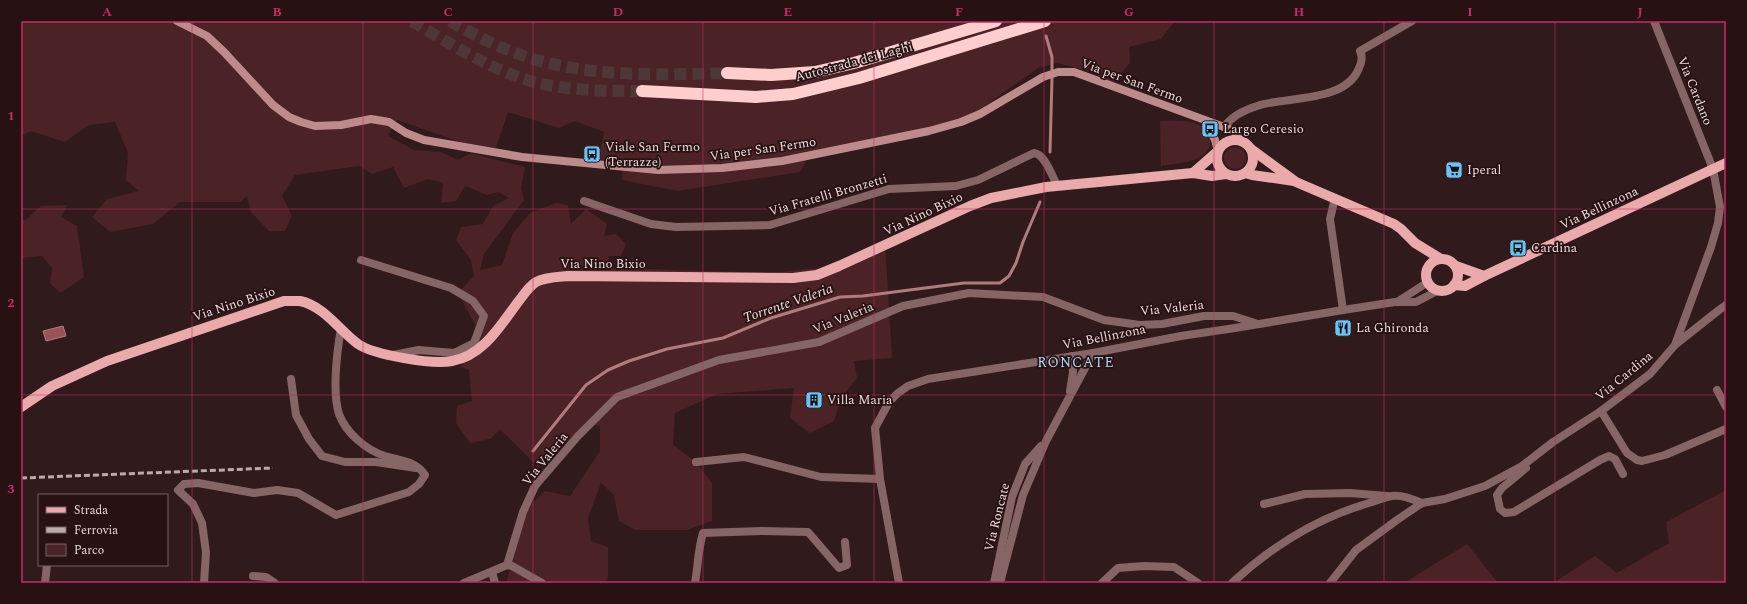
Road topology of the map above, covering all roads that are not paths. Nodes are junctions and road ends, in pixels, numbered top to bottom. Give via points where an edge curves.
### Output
1 (177, 21) edge
2 (996, 21) edge
3 (1045, 21) edge
4 (1412, 21) edge
5 (1654, 21) edge
6 (727, 73) tunnel mouth
7 (642, 91) tunnel mouth
8 (1206, 121) junction
9 (1224, 127) junction
10 (1240, 140) junction
11 (1251, 149) junction
12 (1218, 151) junction
13 (1726, 163) edge
14 (1713, 169) junction
15 (1193, 173) junction
16 (1245, 173) junction
17 (1226, 174) junction
18 (1296, 182) junction
19 (1057, 185) junction
20 (1335, 198) junction
21 (584, 201) dead end
22 (1415, 243) junction
23 (1441, 259) junction
24 (361, 260) dead end
25 (1456, 266) junction
26 (1427, 269) junction
27 (1484, 276) junction
28 (1428, 282) junction
29 (1454, 285) junction
30 (1439, 290) junction
31 (1395, 302) junction
32 (1726, 306) edge
33 (1343, 310) junction
34 (1258, 324) junction
35 (340, 328) junction
36 (1675, 345) junction
37 (1093, 353) junction
38 (392, 355) junction
39 (1072, 356) junction
40 (291, 379) dead end
41 (1717, 390) dead end
42 (1068, 400) junction
43 (21, 407) edge
44 (1726, 407) edge
45 (1601, 411) junction
46 (1726, 429) edge
47 (1566, 434) junction
48 (1046, 441) junction
49 (696, 462) dead end
50 (421, 469) junction
51 (1623, 474) dead end
52 (880, 479) junction
53 (1391, 496) junction
54 (1422, 503) junction
55 (1264, 504) dead end
56 (846, 542) dead end
57 (507, 565) junction
58 (47, 566) edge
59 (492, 572) junction
60 (253, 576) dead end
61 (45, 583) edge
62 (204, 583) edge
63 (275, 583) edge
64 (464, 583) edge
65 (495, 583) edge
66 (542, 583) edge
67 (695, 583) edge
68 (899, 583) edge
69 (994, 583) edge
70 (1000, 583) edge
71 (1102, 583) edge
72 (1198, 583) edge
73 (1232, 583) edge
74 (1330, 583) edge

1 - 8 main road, Via per San Fermo via 207,36 273,105 301,122 315,126 341,125 372,118 389,122 406,133 424,140 522,157 658,170 722,168 782,161 961,122 980,114 1043,76 1058,72 1074,72
2 - 6 highway, Autostrada dei Laghi via 815,72 771,75
3 - 7 highway, Autostrada dei Laghi via 859,78 793,94 756,97
4 - 9 street via 1360,51 1362,62 1357,75 1344,86 1323,94 1258,105 1230,118
5 - 14 street, Via Cardano
8 - 9 main road, Via per San Fermo
8 - 12 main road
9 - 10 main road, Via per San Fermo via 1234,131
10 - 11 main road
10 - 12 main road via 1228,140
11 - 16 main road via 1252,163
11 - 18 main road
12 - 15 main road
12 - 17 main road via 1217,165
13 - 14 main road, Via Bellinzona
14 - 27 main road, Via Bellinzona
14 - 36 street, Via Cardina via 1720,207 1718,223
15 - 17 main road, Via Nino Bixio via 1212,176
15 - 19 main road, Via Nino Bixio
16 - 17 main road via 1236,176
16 - 18 main road
18 - 20 main road
19 - 21 street, Via Fratelli Bronzetti via 1043,158 1034,153 978,180 956,186 889,188 770,225 676,227 650,224
19 - 38 main road, Via Nino Bixio via 991,198 817,275 793,278 545,278 526,291 484,345 466,358 435,362
20 - 22 main road via 1394,224
20 - 33 street via 1330,219
22 - 23 main road
22 - 26 main road
23 - 25 main road
23 - 26 main road via 1434,261
24 - 38 street via 451,288 473,301 484,316 474,343 454,353 419,350
25 - 27 main road
25 - 29 main road via 1458,276
26 - 28 main road
27 - 29 main road, Via Bellinzona via 1465,286
28 - 30 main road
28 - 31 street, Via Bellinzona
29 - 30 main road via 1446,290
30 - 31 street, Via Bellinzona via 1416,302
31 - 33 street, Via Bellinzona
32 - 36 street
33 - 34 street, Via Bellinzona
34 - 37 street, Via Bellinzona
34 - 57 street, Via Valeria via 1233,316 1211,316 1140,325 1104,320 1043,297 969,294 903,306 819,342 719,360 617,396 535,486 523,512
35 - 38 main road, Via Nino Bixio via 360,345
35 - 43 main road, Via Nino Bixio via 311,306 300,301 284,301 108,361 52,386
35 - 50 street via 337,396 339,413 345,427 368,448 385,456 408,461
36 - 45 street, Via Cardina via 1650,374
37 - 39 street, Via Bellinzona
37 - 42 street
39 - 42 street via 1074,372
39 - 52 street, Via Bellinzona via 928,379 908,386 889,402 876,428
40 - 50 street via 296,415 322,456 345,462 376,462
41 - 44 street
42 - 48 street
45 - 46 street via 1627,453 1642,461 1665,456
45 - 47 street, Via Cardina
47 - 51 street via 1502,488 1497,495 1500,509 1505,513 1514,512 1609,456 1615,459
47 - 54 street, Via Cardina via 1522,466 1485,486 1445,499
48 - 69 street, Via Roncate via 1025,464 1012,497
48 - 70 street via 1023,495
49 - 52 street via 744,457 822,477
50 - 62 street via 425,475 409,492 336,515 298,493 277,490 254,493 198,483 184,484 178,490 193,504 202,523 206,552
52 - 68 street, Via Bellinzona
53 - 54 street via 1407,497
53 - 55 street via 1350,492 1305,494
53 - 73 street via 1354,507 1299,532 1256,561
54 - 74 street via 1356,550
56 - 67 street via 847,565 839,568 808,532 761,530 703,533
57 - 59 street
57 - 66 street
58 - 61 street
59 - 64 street
59 - 65 street
60 - 63 street via 266,577
71 - 72 street via 1118,568 1144,566 1174,567

